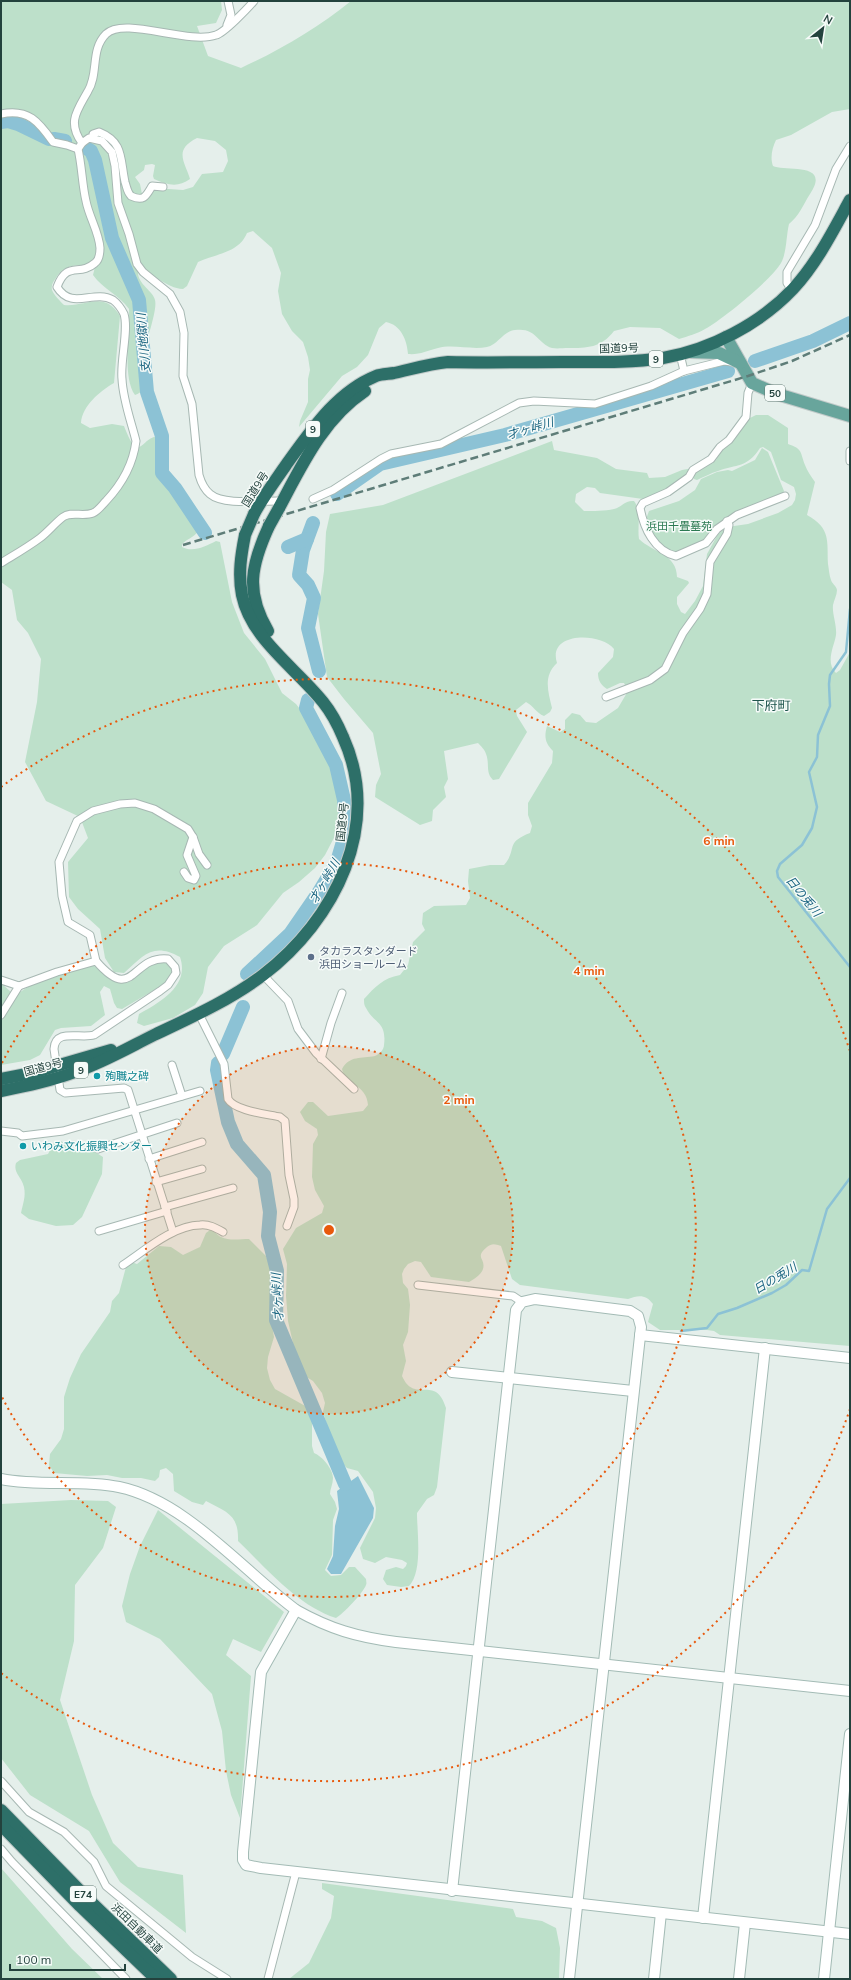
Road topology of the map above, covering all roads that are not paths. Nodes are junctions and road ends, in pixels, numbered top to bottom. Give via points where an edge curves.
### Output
1 (228, 1) edge
2 (254, 1) edge
3 (226, 27) junction
4 (1, 114) edge
5 (93, 138) junction
6 (80, 146) junction
7 (850, 146) edge
8 (163, 187) dead end
9 (850, 200) edge
10 (792, 290) junction
11 (726, 337) junction
12 (685, 353) junction
13 (740, 363) junction
14 (684, 371) junction
15 (395, 373) junction
16 (752, 383) junction
17 (850, 416) edge
18 (850, 451) edge
19 (850, 460) edge
20 (785, 496) dead end
21 (313, 499) dead end
22 (262, 500) junction
23 (281, 504) junction
24 (727, 522) junction
25 (1, 563) edge
26 (284, 660) junction
27 (606, 697) dead end
28 (193, 837) junction
29 (207, 865) dead end
30 (184, 872) dead end
31 (96, 961) junction
32 (263, 975) junction
33 (1, 980) edge
34 (19, 986) junction
35 (342, 992) dead end
36 (199, 1014) junction
37 (1, 1015) edge
38 (321, 1058) junction
39 (172, 1065) dead end
40 (56, 1072) junction
41 (1, 1079) edge
42 (354, 1089) dead end
43 (1, 1091) edge
44 (200, 1091) dead end
45 (182, 1096) junction
46 (134, 1111) junction
47 (178, 1123) dead end
48 (1, 1131) edge
49 (141, 1135) junction
50 (202, 1142) dead end
51 (98, 1149) dead end
52 (149, 1159) junction
53 (202, 1169) dead end
54 (156, 1182) junction
55 (233, 1188) dead end
56 (166, 1209) junction
57 (287, 1226) dead end
58 (99, 1231) dead end
59 (173, 1232) junction
60 (223, 1232) dead end
61 (123, 1265) dead end
62 (418, 1285) dead end
63 (522, 1302) junction
64 (640, 1335) junction
65 (765, 1348) junction
66 (850, 1358) edge
67 (452, 1372) dead end
68 (508, 1377) junction
69 (633, 1391) junction
70 (1, 1479) edge
71 (296, 1610) junction
72 (479, 1651) junction
73 (604, 1664) junction
74 (730, 1679) junction
75 (850, 1691) edge
76 (850, 1734) edge
77 (1, 1781) edge
78 (1, 1810) edge
79 (1, 1825) edge
80 (1, 1849) edge
81 (296, 1872) junction
82 (452, 1891) junction
83 (577, 1904) junction
84 (661, 1913) junction
85 (702, 1918) junction
86 (745, 1923) junction
87 (829, 1932) junction
88 (850, 1934) edge
89 (166, 1978) edge
90 (126, 1979) edge
91 (227, 1979) edge
92 (268, 1979) edge
93 (569, 1979) edge
94 (654, 1979) edge
95 (739, 1979) edge
96 (824, 1979) edge

1 - 3 street via 231,15
2 - 3 street
3 - 6 street via 217,35 203,37 126,27 106,33 96,52 90,88 74,118 75,134
4 - 6 street via 24,114 35,120 52,142
5 - 6 street via 89,138
5 - 8 street via 93,134 99,132 116,143 126,190 131,196 141,199 147,196 152,186
5 - 22 street via 102,141 112,152 118,203 137,264 170,294 180,312 184,333 183,376 192,404 202,483 209,493 222,499
6 - 25 street via 85,200 100,251 97,262 66,272 60,278 57,287 69,299 101,296 107,298 114,301 124,314 122,379 136,441 135,452 126,475 98,510 82,516 69,514 63,517 40,538
7 - 10 street via 836,169 815,225 787,272 787,283
9 - 10 highway, 国道9号 / 9 via 820,254
10 - 11 highway, 国道9号 / 9 via 766,313
11 - 12 highway, 国道9号 / 9
11 - 13 main road, 50
12 - 13 main road via 719,353
12 - 14 street
12 - 15 highway, 国道9号 / 9 via 632,361 448,362
13 - 14 street via 724,361
13 - 16 main road, 50
14 - 21 street via 651,386 595,404 534,401 518,403 441,444 391,454 380,459 333,490
15 - 22 highway, 国道9号 / 9 via 365,381 327,412 308,434
15 - 23 highway, 国道9号 / 9 via 359,395 336,415 315,441
16 - 17 main road, 50 via 777,394
16 - 24 street via 748,393 746,417 729,440 711,459 693,470 689,478 664,494 643,503 640,508 642,519 655,543 660,549 676,556 706,542
18 - 19 street
20 - 24 street via 737,515
22 - 23 street
22 - 26 highway, 国道9号 / 9, bridge via 245,535 240,570 242,596 246,608 262,634
23 - 26 highway, 国道9号 / 9, bridge via 254,564 254,596 259,616
24 - 27 street via 727,534 710,562 707,594 700,609 683,632 665,669 650,680
26 - 32 highway, 国道9号 / 9 via 323,702 343,737 355,776 357,826 347,867 329,902 296,944
28 - 29 street via 199,854
28 - 30 street via 187,855 196,876 194,880 188,878
28 - 31 street via 183,825 139,803 102,808 77,821 59,862 62,896 68,922 90,935
31 - 34 street
31 - 40 street via 107,974 122,980 156,959 168,959 176,967 176,973 168,985 94,1035 69,1035 58,1038 54,1044
32 - 36 highway, 国道9号 / 9
32 - 38 street via 288,1001 298,1029
33 - 34 street
34 - 37 street
35 - 38 street
36 - 40 highway, 国道9号 / 9 via 97,1063
36 - 57 street via 224,1064 230,1103 280,1117 285,1121 289,1175 294,1199 294,1207
38 - 42 street
39 - 45 street
40 - 41 highway, 国道9号 / 9
40 - 43 highway, 国道9号 / 9
40 - 46 street via 60,1090 65,1093 124,1088 128,1090
44 - 45 street
45 - 46 street
46 - 48 street via 63,1132 22,1136
46 - 49 street
47 - 49 street
49 - 51 street
49 - 52 street
50 - 52 street
52 - 54 street
53 - 54 street
54 - 56 street
55 - 56 street
56 - 58 street
56 - 59 street
59 - 60 street via 200,1225 211,1226
59 - 61 street
62 - 63 street via 513,1296
63 - 64 street via 535,1300 630,1311 638,1316
63 - 68 street via 515,1314
64 - 65 street
64 - 69 street
65 - 66 street
65 - 74 street
67 - 68 street
68 - 69 street
68 - 72 street
69 - 73 street
70 - 71 street via 15,1482 117,1486 152,1498 194,1525
71 - 72 street via 334,1629 366,1638
71 - 81 street via 261,1672 243,1856 249,1866
72 - 73 street
72 - 82 street
73 - 74 street
73 - 83 street
74 - 75 street
74 - 85 street
76 - 87 street
77 - 91 street via 29,1812 64,1832 94,1862 106,1886 192,1957
78 - 89 highway, 浜田自動車道 / E74
79 - 89 highway, 浜田自動車道 / E74 via 68,1895
80 - 90 street
81 - 82 street
81 - 92 street
82 - 83 street
83 - 84 street
83 - 93 street
84 - 85 street
84 - 94 street
85 - 86 street
86 - 87 street
86 - 95 street
87 - 88 street
87 - 96 street

